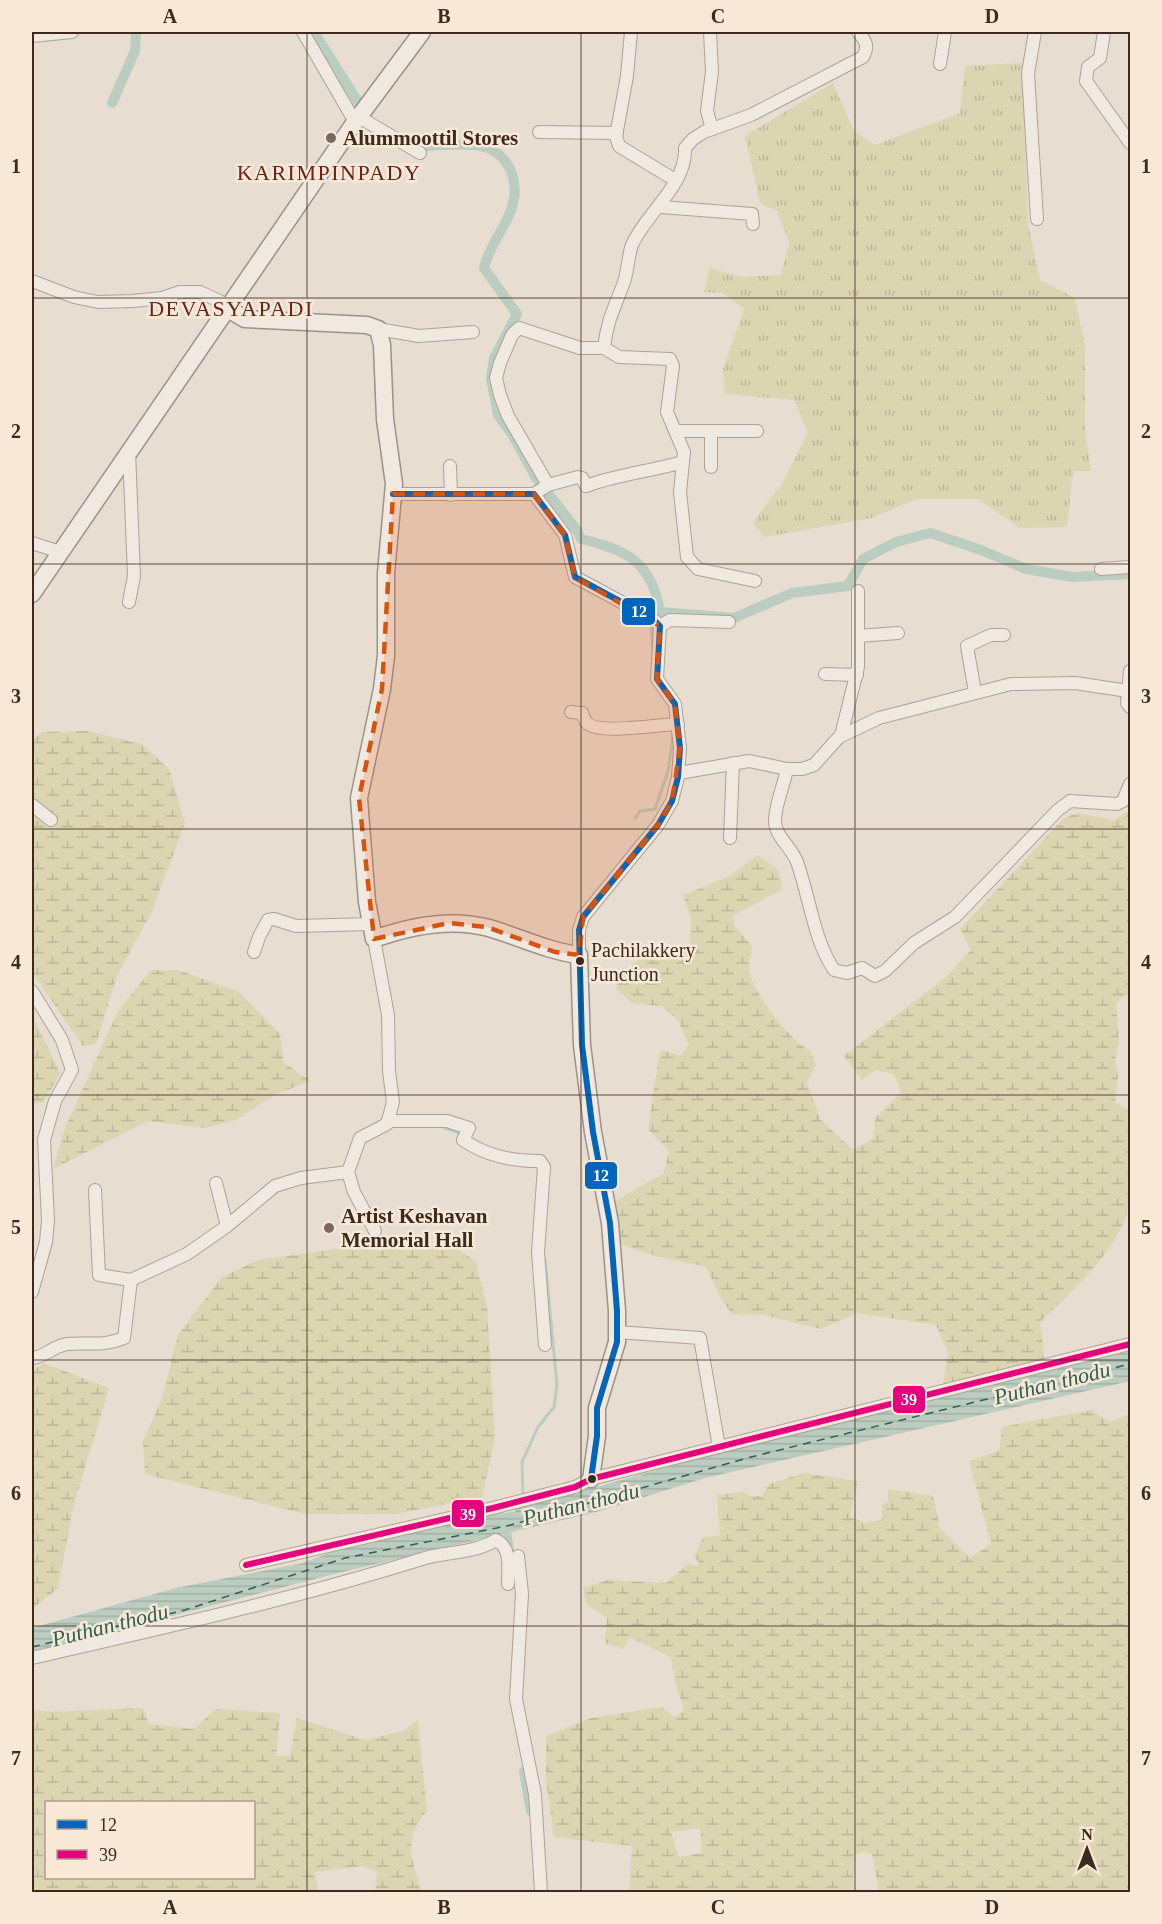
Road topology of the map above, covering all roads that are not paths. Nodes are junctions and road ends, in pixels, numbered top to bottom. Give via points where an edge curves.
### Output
1 (72, 32) edge
2 (303, 32) edge
3 (422, 32) edge
4 (631, 32) edge
5 (710, 32) edge
6 (858, 32) edge
7 (945, 32) edge
8 (1035, 32) edge
9 (1104, 32) edge
10 (32, 36) edge
11 (940, 64) dead end
12 (361, 113) junction
13 (712, 129) junction
14 (539, 132) dead end
15 (617, 133) junction
16 (1131, 143) edge
17 (420, 153) dead end
18 (675, 180) junction
19 (661, 207) junction
20 (1037, 219) dead end
21 (753, 224) dead end
22 (32, 281) edge
23 (229, 308) junction
24 (378, 329) junction
25 (473, 332) dead end
26 (604, 348) junction
27 (677, 431) junction
28 (711, 431) junction
29 (757, 431) dead end
30 (129, 451) junction
31 (683, 462) junction
32 (450, 466) dead end
33 (711, 467) dead end
34 (547, 486) junction
35 (393, 494) junction
36 (534, 494) junction
37 (451, 495) junction
38 (32, 543) edge
39 (60, 552) junction
40 (1131, 567) edge
41 (1101, 569) dead end
42 (754, 581) dead end
43 (858, 591) dead end
44 (32, 594) edge
45 (129, 602) dead end
46 (657, 622) junction
47 (729, 622) dead end
48 (898, 633) dead end
49 (1004, 635) dead end
50 (858, 636) junction
51 (1131, 671) edge
52 (825, 674) dead end
53 (857, 675) junction
54 (1128, 691) junction
55 (975, 692) junction
56 (1131, 707) edge
57 (571, 712) dead end
58 (678, 724) junction
59 (841, 736) junction
60 (733, 763) junction
61 (787, 769) junction
62 (679, 772) junction
63 (1131, 784) edge
64 (32, 805) edge
65 (51, 820) dead end
66 (730, 838) dead end
67 (373, 931) junction
68 (254, 952) dead end
69 (579, 955) junction
70 (32, 991) edge
71 (388, 1120) junction
72 (348, 1172) junction
73 (216, 1183) dead end
74 (95, 1190) dead end
75 (227, 1226) junction
76 (375, 1231) dead end
77 (131, 1280) junction
78 (32, 1292) edge
79 (617, 1332) junction
80 (1131, 1344) edge
81 (545, 1345) dead end
82 (32, 1358) edge
83 (719, 1447) junction
84 (591, 1479) junction
85 (518, 1556) dead end
86 (246, 1564) dead end
87 (508, 1584) dead end
88 (32, 1658) edge
89 (541, 1893) edge

1 - 10 street
2 - 12 street
3 - 12 street
4 - 15 street
5 - 13 street via 712,72 707,111
6 - 13 street via 865,40 864,57 751,115
7 - 11 street
8 - 20 street via 1028,73
9 - 16 street via 1100,58 1088,67 1086,81
12 - 17 street
12 - 23 street
13 - 18 street via 685,148 686,159
14 - 15 street
15 - 18 street via 619,146
18 - 19 street
19 - 21 street via 753,214
19 - 26 street via 632,244 624,281 610,312
22 - 23 street via 98,302 200,292
23 - 24 street via 245,319 354,324
23 - 30 street
24 - 25 street via 419,336
24 - 35 street
26 - 27 street via 619,357 670,359 673,366 667,412
26 - 34 street via 580,348 519,328 500,363 496,378 508,416
27 - 28 street
27 - 31 street
28 - 29 street
28 - 33 street
30 - 39 street
30 - 45 street via 134,576
31 - 34 street via 586,486 578,477
31 - 42 street via 680,492 687,557 698,569
32 - 37 street
34 - 36 street
35 - 37 street
35 - 67 street via 386,573 386,656 359,798
36 - 37 street
36 - 46 street via 565,535 575,577
38 - 39 street
39 - 44 street
40 - 41 street
43 - 50 street
46 - 47 street
46 - 58 street via 657,679 675,704
48 - 50 street
49 - 55 street via 967,646
50 - 53 street
51 - 54 street
52 - 53 street
53 - 59 street
54 - 55 street via 1040,682
54 - 56 street via 1127,703
55 - 59 street via 879,718
57 - 58 street via 582,713 586,722 595,727
58 - 62 street
59 - 61 street via 814,765
60 - 61 street via 749,761
60 - 62 street
60 - 66 street
61 - 63 street via 775,820 779,836 788,843 797,862 824,954 834,970 847,973 862,968 875,976 914,943 955,917 1058,810 1070,801 1117,804 1123,801
62 - 69 street via 672,801 658,825 583,917
64 - 65 street
67 - 68 street via 296,927 268,920
67 - 69 street via 449,923 487,927 555,952
67 - 71 street via 388,1015 388,1071 393,1102
69 - 79 street via 582,1045 610,1222
70 - 78 street via 62,1040 72,1070 55,1101 44,1140 48,1220
71 - 72 street via 360,1138
71 - 81 street via 447,1121 469,1128 463,1140 482,1152 519,1161 540,1161 544,1167 538,1252
72 - 75 street via 275,1186
72 - 76 street
73 - 75 street
74 - 77 street via 99,1275
75 - 77 street via 187,1254
77 - 82 street via 124,1338 98,1346 67,1344
79 - 83 street via 700,1338
79 - 84 street via 613,1359 600,1390
80 - 83 street
83 - 84 street
84 - 86 street via 523,1500
85 - 89 street via 522,1594 516,1699 535,1794
87 - 88 street via 508,1554 496,1540 481,1549 431,1556 237,1610

